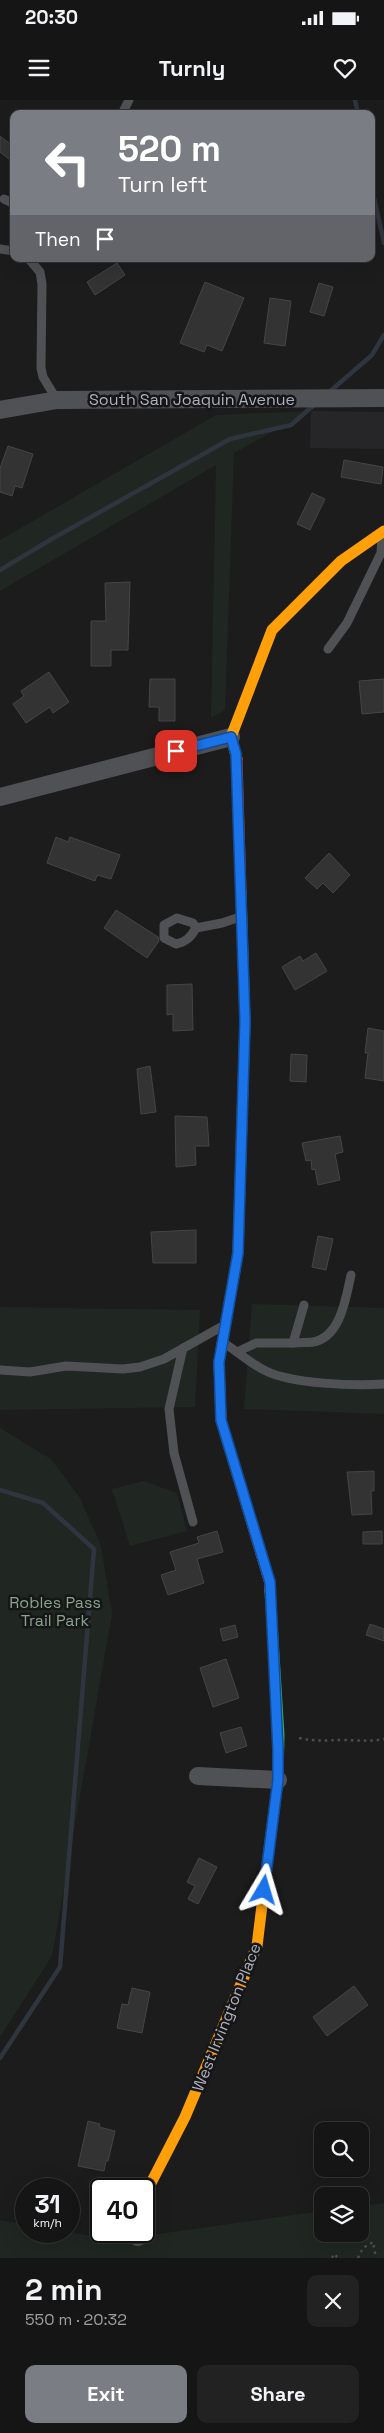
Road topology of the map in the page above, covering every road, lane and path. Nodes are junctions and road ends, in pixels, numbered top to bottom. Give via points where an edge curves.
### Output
1 (4, 198) dead end
2 (10, 202) edge
3 (32, 262) edge
4 (384, 398) edge
5 (57, 400) junction
6 (0, 410) edge
7 (383, 532) edge
8 (328, 649) dead end
9 (231, 737) junction
10 (0, 797) edge
11 (243, 916) junction
12 (196, 928) dead end
13 (352, 1275) dead end
14 (304, 1305) dead end
15 (226, 1324) junction
16 (222, 1342) junction
17 (293, 1343) junction
18 (183, 1348) junction
19 (237, 1352) junction
20 (0, 1370) edge
21 (384, 1384) edge
22 (193, 1522) dead end
23 (279, 1736) junction
24 (384, 1739) edge
25 (198, 1776) dead end
26 (278, 1780) junction
27 (154, 2178) edge
28 (332, 2258) edge
29 (338, 2258) edge
30 (358, 2258) edge
31 (376, 2258) edge

1 - 2 lane
3 - 5 lane via 40,272 42,284 43,377
4 - 5 street, South San Joaquin Avenue
5 - 6 street, South San Joaquin Avenue
7 - 8 lane via 381,553 348,622
7 - 9 street via 341,561 272,630
9 - 10 street
9 - 11 street, West Irvington Place via 236,754
11 - 12 lane
11 - 15 street, West Irvington Place via 245,1021 238,1253
13 - 17 lane via 344,1308 331,1331 315,1342
14 - 17 lane
15 - 16 street, West Irvington Place
15 - 18 lane
16 - 19 lane
16 - 23 street, West Irvington Place via 219,1362 221,1420 270,1582
17 - 19 lane via 256,1343
18 - 20 lane via 164,1359 123,1369 66,1366 30,1372
18 - 22 lane via 169,1409 174,1453
19 - 21 lane via 267,1372 289,1378
23 - 24 path via 318,1742
23 - 26 street, West Irvington Place
25 - 26 street
26 - 27 street, West Irvington Place via 257,1946 186,2117
28 - 29 path via 334,2254
30 - 31 path via 363,2248 373,2242

